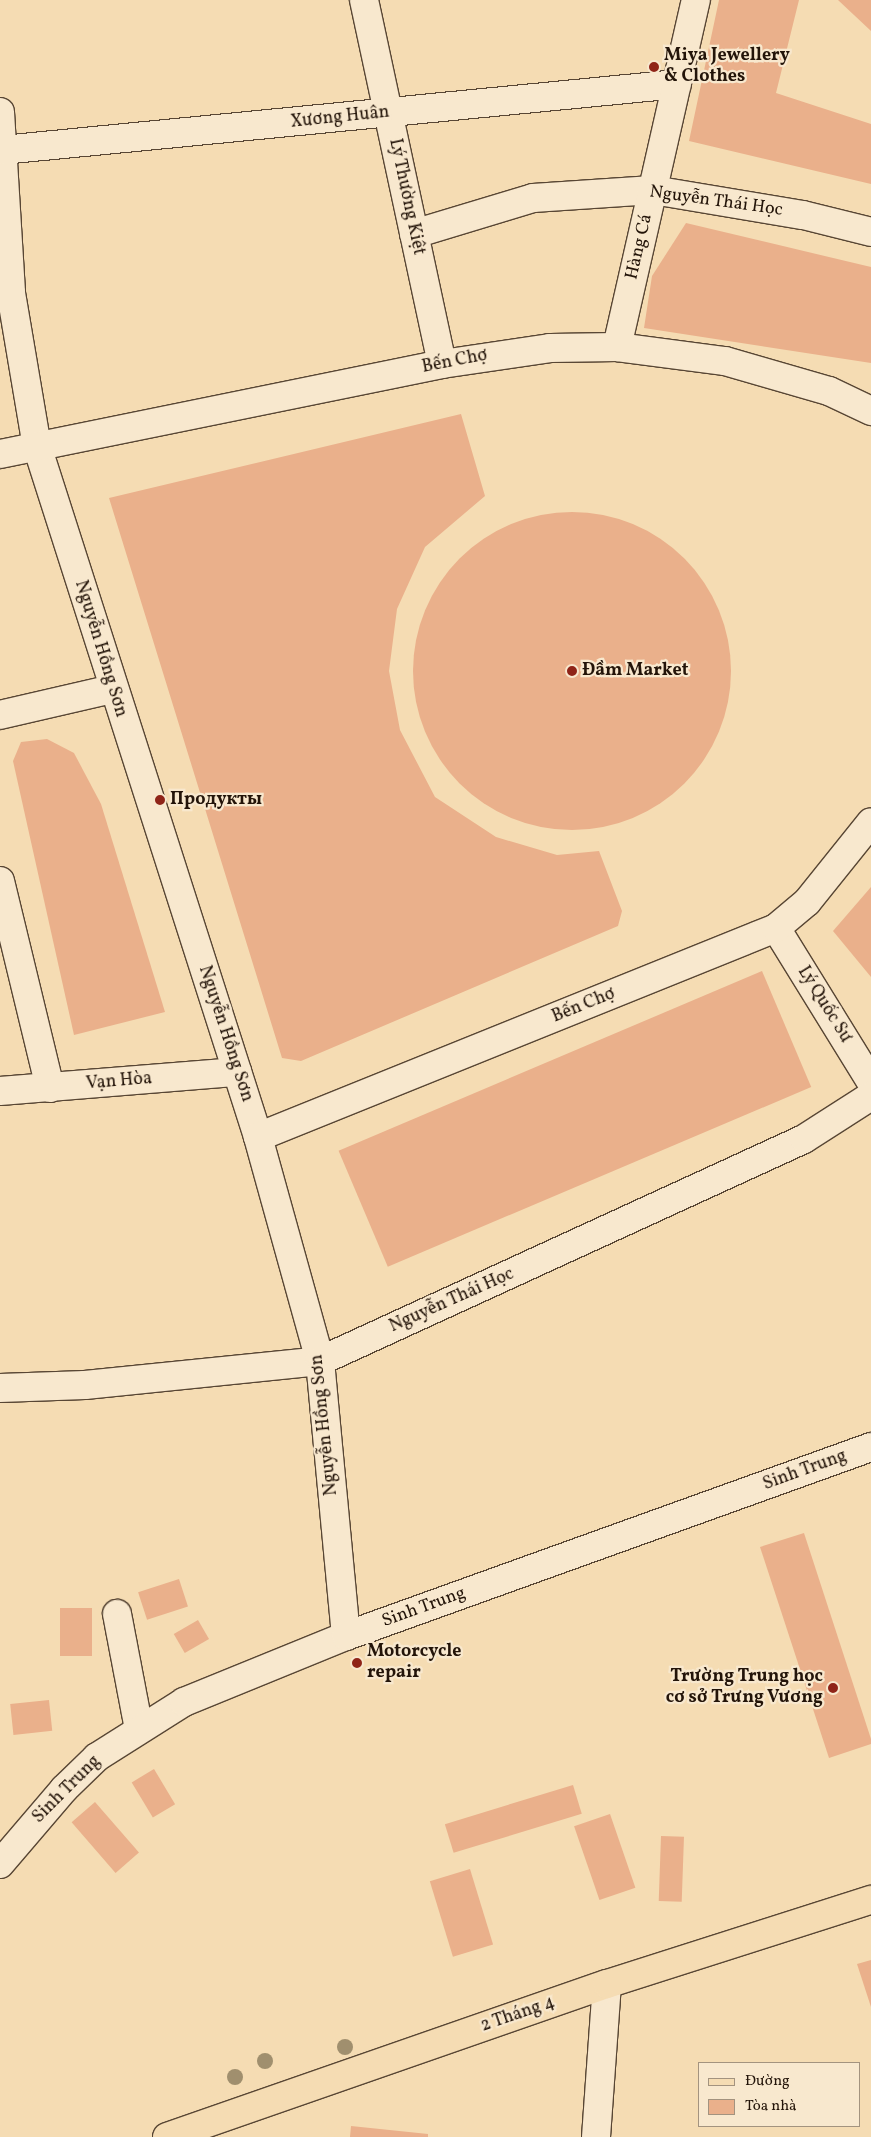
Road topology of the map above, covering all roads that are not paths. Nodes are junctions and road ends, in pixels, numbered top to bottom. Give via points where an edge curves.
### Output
1 (364, 0) edge
2 (696, 0) edge
3 (677, 84) junction
4 (0, 112) edge
5 (388, 113) junction
6 (2, 150) junction
7 (653, 190) junction
8 (871, 232) edge
9 (414, 234) junction
10 (6, 291) edge
11 (617, 347) junction
12 (442, 364) junction
13 (870, 409) edge
14 (36, 446) junction
15 (0, 454) edge
16 (112, 689) junction
17 (0, 715) edge
18 (871, 822) edge
19 (0, 881) edge
20 (776, 928) junction
21 (237, 1072) junction
22 (871, 1082) edge
23 (50, 1088) junction
24 (0, 1091) edge
25 (871, 1096) edge
26 (258, 1137) junction
27 (320, 1361) junction
28 (0, 1388) edge
29 (871, 1447) edge
30 (117, 1614) dead end
31 (346, 1636) junction
32 (139, 1729) junction
33 (0, 1864) edge
34 (871, 1900) edge
35 (607, 1984) junction
36 (182, 2134) edge
37 (596, 2137) edge

1 - 5 street, Lý Thường Kiệt
2 - 3 street, Hàng Cá
3 - 5 street, Xương Huân
3 - 7 street, Hàng Cá
4 - 6 street, Nguyễn Hồng Sơn
5 - 6 street, Xương Huân
5 - 9 street, Lý Thường Kiệt
6 - 10 street, Nguyễn Hồng Sơn
7 - 8 street, Nguyễn Thái Học via 803,215
7 - 9 street, Nguyễn Thái Học via 533,198
7 - 11 street, Hàng Cá
9 - 12 street, Lý Thường Kiệt
10 - 14 street, Nguyễn Hồng Sơn
11 - 12 street, Bến Chợ via 550,348
11 - 13 street, Bến Chợ via 725,361 829,390
12 - 14 street, Bến Chợ
14 - 15 street, Bến Chợ
14 - 16 street, Nguyễn Hồng Sơn
16 - 17 street
16 - 21 street, Nguyễn Hồng Sơn
18 - 20 street, Bến Chợ via 813,895
19 - 23 street
20 - 22 street, Lý Quốc Sư
20 - 26 street, Bến Chợ
21 - 23 street, Vạn Hòa
21 - 26 street, Nguyễn Hồng Sơn
23 - 24 street, Vạn Hòa
25 - 27 street, Nguyễn Thái Học via 804,1138
26 - 27 street, Nguyễn Hồng Sơn
27 - 28 street, Nguyễn Thái Học via 85,1385
27 - 31 street, Nguyễn Hồng Sơn
29 - 31 street, Sinh Trung
30 - 32 street
31 - 32 street, Sinh Trung via 184,1702
32 - 33 street, Sinh Trung via 97,1758 64,1789
34 - 35 main road, 2 Tháng 4
35 - 36 main road, 2 Tháng 4
35 - 37 street

